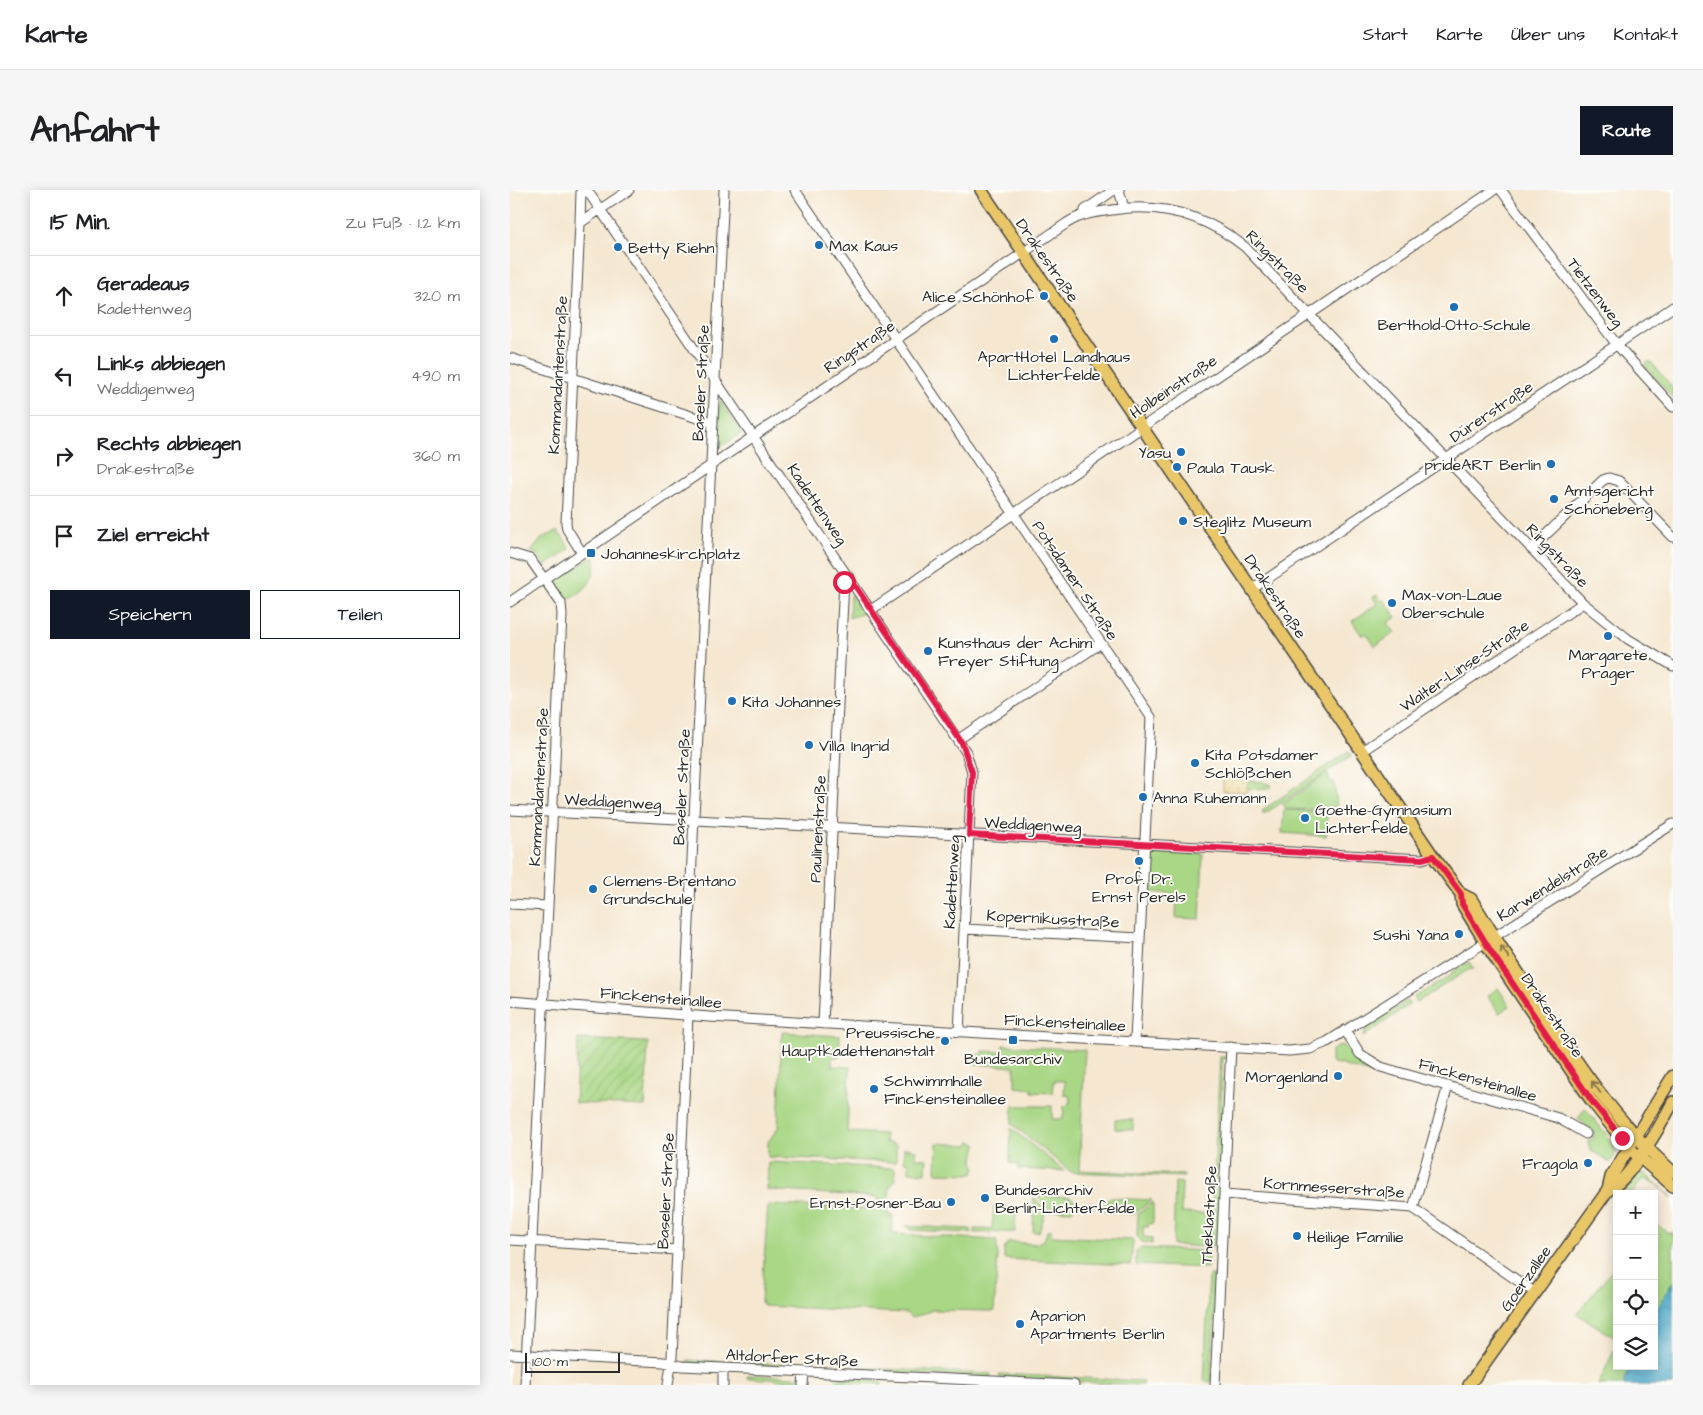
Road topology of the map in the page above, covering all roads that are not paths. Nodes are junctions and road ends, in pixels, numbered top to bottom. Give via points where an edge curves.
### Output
1 (585, 190) edge
2 (629, 190) edge
3 (724, 190) edge
4 (795, 190) edge
5 (981, 190) edge
6 (1114, 190) edge
7 (1119, 190) edge
8 (1494, 190) edge
9 (1502, 190) edge
10 (1124, 208) junction
11 (600, 210) junction
12 (1084, 215) junction
13 (580, 223) junction
14 (1023, 252) junction
15 (1673, 307) edge
16 (1310, 314) junction
17 (896, 339) junction
18 (1617, 345) junction
19 (510, 358) edge
20 (572, 378) junction
21 (715, 379) junction
22 (1673, 407) edge
23 (713, 423) junction
24 (1141, 426) junction
25 (753, 436) junction
26 (1447, 459) junction
27 (711, 464) junction
28 (1013, 513) junction
29 (1673, 537) edge
30 (1531, 549) junction
31 (510, 553) edge
32 (582, 553) junction
33 (849, 577) junction
34 (545, 578) junction
35 (1252, 589) junction
36 (510, 602) edge
37 (1583, 603) junction
38 (871, 610) junction
39 (1101, 643) junction
40 (1673, 666) edge
41 (959, 739) junction
42 (1362, 751) junction
43 (510, 810) edge
44 (552, 812) junction
45 (695, 820) junction
46 (1673, 824) edge
47 (832, 828) junction
48 (969, 835) junction
49 (1145, 845) junction
50 (1433, 856) junction
51 (510, 904) edge
52 (548, 906) junction
53 (964, 929) junction
54 (1140, 938) junction
55 (1490, 939) junction
56 (510, 1001) edge
57 (543, 1003) junction
58 (688, 1015) junction
59 (823, 1024) junction
60 (1345, 1030) junction
61 (959, 1032) junction
62 (1135, 1041) junction
63 (1231, 1047) junction
64 (1673, 1076) edge
65 (1448, 1086) junction
66 (1673, 1102) edge
67 (1586, 1134) dead end
68 (1637, 1136) junction
69 (1646, 1146) junction
70 (1629, 1148) junction
71 (1639, 1156) junction
72 (1673, 1172) edge
73 (1673, 1186) edge
74 (1608, 1190) junction
75 (1224, 1194) junction
76 (1413, 1208) junction
77 (510, 1240) edge
78 (532, 1242) junction
79 (677, 1250) junction
80 (1534, 1292) junction
81 (510, 1354) edge
82 (526, 1355) junction
83 (671, 1364) junction
84 (724, 1368) junction
85 (804, 1372) junction
86 (886, 1380) edge
87 (967, 1382) edge
88 (1048, 1384) edge
89 (525, 1385) edge
90 (668, 1385) edge
91 (723, 1385) edge
92 (803, 1385) edge
93 (1074, 1385) edge
94 (1215, 1385) edge
95 (1469, 1385) edge

1 - 11 street, Kadettenweg
1 - 13 street, Kommandantenstraße via 581,192
2 - 11 street
3 - 21 street, Baseler Straße
4 - 17 street, Potsdamer Straße
5 - 14 main road, Drakestraße
6 - 12 street via 1085,210
7 - 10 street
8 - 16 street, Holbeinstraße
9 - 18 street, Tietzenweg
10 - 12 street, Ringstraße
10 - 16 street, Ringstraße via 1162,208 1188,214 1214,226 1245,248
11 - 13 street
11 - 21 street, Kadettenweg
12 - 14 street, Ringstraße
13 - 20 street, Kommandantenstraße
14 - 17 street, Ringstraße
14 - 24 main road, Drakestraße
15 - 18 street, Dürerstraße
16 - 24 street, Holbeinstraße
16 - 26 street, Ringstraße
17 - 25 street, Ringstraße
17 - 28 street, Potsdamer Straße
18 - 22 street, Tietzenweg
18 - 26 street, Dürerstraße
19 - 20 street
20 - 23 street
20 - 32 street, Kommandantenstraße via 566,522
21 - 23 street, Baseler Straße
21 - 25 street, Kadettenweg
23 - 27 street, Baseler Straße
24 - 28 street, Holbeinstraße
24 - 35 main road, Drakestraße
25 - 27 street, Ringstraße
25 - 33 street, Kadettenweg
26 - 30 street, Ringstraße
26 - 35 street, Dürerstraße
27 - 32 street, Ringstraße
27 - 45 street, Baseler Straße
28 - 38 street, Holbeinstraße
28 - 39 street, Potsdamer Straße
29 - 30 street via 1620,481 1609,478 1603,480
30 - 37 street, Ringstraße
31 - 34 street, Kommandantenstraße via 530,559
32 - 34 street, Ringstraße
33 - 38 street, Kadettenweg
33 - 47 street, Paulinenstraße via 844,582
34 - 36 street, Ringstraße
34 - 44 street, Kommandantenstraße via 561,603 562,615
35 - 42 main road, Drakestraße
37 - 40 street, Ringstraße via 1628,639
37 - 42 street, Walter-Linse-Straße
38 - 41 street, Kadettenweg
39 - 41 street
39 - 49 street, Potsdamer Straße via 1152,719
41 - 48 street, Kadettenweg via 971,768
42 - 50 main road, Drakestraße
43 - 44 street, Weddigenweg
44 - 45 street, Weddigenweg
44 - 52 street, Kommandantenstraße
45 - 47 street, Weddigenweg
45 - 58 street, Baseler Straße via 685,1006
46 - 55 street, Karwendelstraße
47 - 48 street, Weddigenweg
47 - 59 street, Paulinenstraße
48 - 49 street, Weddigenweg
48 - 53 street, Kadettenweg
49 - 50 street, Weddigenweg via 1422,859
49 - 54 street, Potsdamer Straße
50 - 55 main road, Drakestraße via 1461,894 1462,904
51 - 52 street
52 - 57 street, Kommandantenstraße
53 - 54 street, Kopernikusstraße
53 - 61 street, Kadettenweg
54 - 62 street, Potsdamer Straße
55 - 60 street, Karwendelstraße
68 -> 55 main road, Drakestraße via 1590,1079
55 - 70 main road, Drakestraße via 1591,1100
56 - 57 street, Finckensteinallee
57 - 58 street, Finckensteinallee
57 - 78 street, Kommandantenstraße
58 - 59 street, Finckensteinallee
58 - 79 street, Baseler Straße
59 - 61 street, Finckensteinallee
60 - 63 street, Finckensteinallee via 1310,1049 1289,1051
60 - 65 street, Finckensteinallee via 1360,1054 1372,1063
61 - 62 street, Finckensteinallee
62 - 63 street, Finckensteinallee
63 - 75 street, Theklastraße
64 - 68 main road, Goerzallee
65 - 67 street, Finckensteinallee via 1558,1118
65 - 76 street
66 - 69 main road, Goerzallee
68 - 69 main road, Drakestraße
68 - 70 main road, Goerzallee
69 - 71 main road, Goerzallee
69 - 72 main road, Drakestraße
70 - 71 main road, Drakestraße
70 - 74 main road, Goerzallee via 1611,1177
71 - 73 main road, Drakestraße
71 - 74 main road, Goerzallee via 1615,1187
74 - 80 main road, Goerzallee
75 - 76 street, Kornmesserstraße
75 - 94 street, Theklastraße
76 - 80 street, Kornmesserstraße
77 - 78 street
78 - 79 street
78 - 82 street, Kommandantenstraße
79 - 83 street, Baseler Straße
80 - 95 main road, Goerzallee
81 - 82 street, Altdorfer Straße
82 - 83 street, Altdorfer Straße
82 - 89 street, Kommandantenstraße
83 - 84 street, Altdorfer Straße
83 - 90 street, Baseler Straße
84 - 85 street, Altdorfer Straße
84 - 91 street
85 - 86 street, Altdorfer Straße
85 - 92 street
86 - 87 street, Altdorfer Straße
87 - 88 street, Altdorfer Straße
88 - 93 street, Altdorfer Straße

